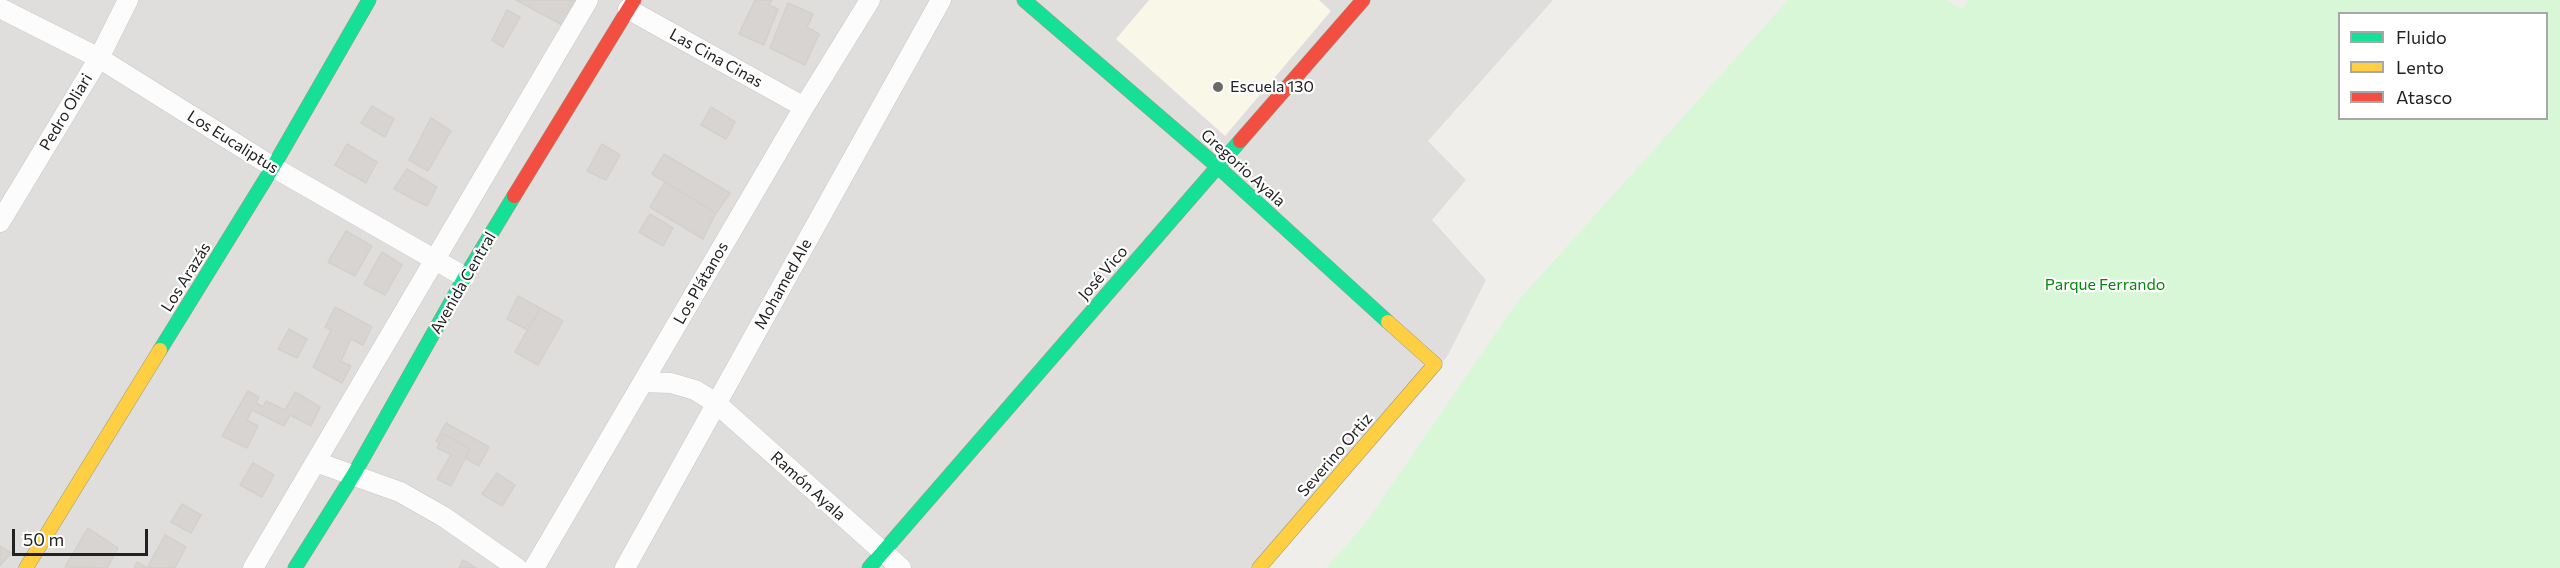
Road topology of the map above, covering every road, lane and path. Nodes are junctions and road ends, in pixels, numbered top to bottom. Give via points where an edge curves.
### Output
1 (7, 0) edge
2 (128, 0) edge
3 (369, 0) edge
4 (588, 0) edge
5 (870, 0) edge
6 (941, 0) edge
7 (1024, 0) edge
8 (1363, 0) edge
9 (631, 5) edge
10 (0, 7) edge
11 (99, 58) junction
12 (804, 107) junction
13 (273, 167) junction
14 (1218, 167) junction
15 (0, 222) edge
16 (435, 259) junction
17 (465, 277) junction
18 (1435, 364) joint
19 (643, 382) junction
20 (716, 403) junction
21 (316, 462) junction
22 (354, 474) junction
23 (882, 552) junction
24 (26, 568) edge
25 (253, 568) edge
26 (295, 568) edge
27 (517, 568) edge
28 (534, 568) edge
29 (625, 568) edge
30 (869, 568) edge
31 (901, 568) edge
32 (1259, 568) edge

1 - 10 street
2 - 11 street, Pedro Oliari
3 - 13 street, Los Arazás
4 - 16 street
5 - 12 street, Los Plátanos
6 - 20 street, Mohamed Ale
7 - 14 street, Gregorio Ayala
8 - 14 street, José Vico
9 - 12 street, Las Cina Cinas
9 - 17 street, Avenida Central
10 - 11 street, Los Eucaliptus
11 - 13 street, Los Eucaliptus
11 - 15 street, Pedro Oliari
12 - 19 street, Los Plátanos
13 - 16 street, Los Eucaliptus
13 - 24 street, Los Arazás
14 - 18 street, Gregorio Ayala
14 - 23 street, José Vico
16 - 17 street, Los Eucaliptus
16 - 21 street
17 - 22 street, Avenida Central
18 - 32 street, Severino Ortiz
19 - 20 street, Ramón Ayala via 670,383
19 - 28 street, Los Plátanos
20 - 23 street, Ramón Ayala
20 - 29 street, Mohamed Ale
21 - 22 street
21 - 25 street
22 - 26 street, Avenida Central
22 - 27 street via 400,492 444,517
23 - 30 street, José Vico
23 - 31 street, Ramón Ayala

